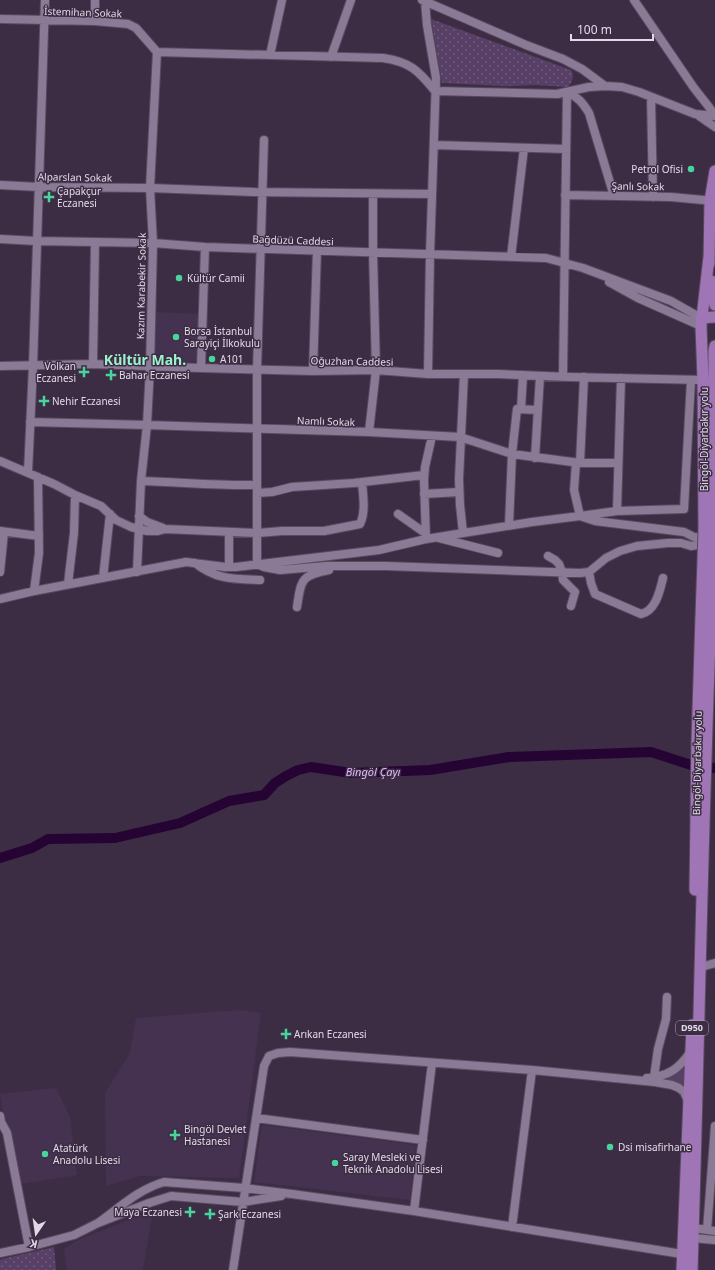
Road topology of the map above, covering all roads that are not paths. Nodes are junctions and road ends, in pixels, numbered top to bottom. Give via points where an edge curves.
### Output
1 (45, 0) edge
2 (95, 0) edge
3 (282, 0) edge
4 (351, 0) edge
5 (634, 0) edge
6 (424, 1) edge
7 (0, 19) edge
8 (44, 20) junction
9 (95, 21) junction
10 (156, 50) junction
11 (270, 55) junction
12 (331, 57) junction
13 (605, 86) junction
14 (435, 90) junction
15 (568, 92) junction
16 (651, 97) junction
17 (583, 103) junction
18 (567, 110) junction
19 (695, 114) junction
20 (715, 116) edge
21 (715, 127) edge
22 (264, 140) dead end
23 (434, 145) junction
24 (524, 148) junction
25 (566, 149) junction
26 (715, 171) edge
27 (0, 185) edge
28 (39, 187) junction
29 (150, 188) junction
30 (263, 192) junction
31 (373, 194) junction
32 (432, 194) junction
33 (565, 196) junction
34 (614, 196) junction
35 (653, 197) junction
36 (713, 201) edge
37 (0, 239) edge
38 (36, 241) junction
39 (95, 242) junction
40 (153, 243) junction
41 (205, 247) junction
42 (261, 249) junction
43 (317, 250) junction
44 (373, 252) junction
45 (430, 254) junction
46 (511, 257) junction
47 (709, 257) junction
48 (564, 263) junction
49 (715, 305) edge
50 (715, 317) edge
51 (701, 327) junction
52 (715, 338) edge
53 (715, 346) edge
54 (93, 364) junction
55 (0, 366) edge
56 (33, 366) junction
57 (150, 367) junction
58 (201, 368) junction
59 (257, 370) junction
60 (376, 370) junction
61 (313, 371) junction
62 (428, 374) junction
63 (464, 374) junction
64 (522, 375) junction
65 (540, 376) junction
66 (563, 376) junction
67 (584, 377) junction
68 (621, 378) junction
69 (690, 380) junction
70 (711, 380) edge
71 (521, 409) junction
72 (537, 410) junction
73 (30, 422) junction
74 (147, 424) junction
75 (257, 429) junction
76 (369, 432) junction
77 (432, 436) junction
78 (460, 437) junction
79 (512, 454) junction
80 (535, 458) junction
81 (0, 461) edge
82 (578, 463) junction
83 (618, 463) junction
84 (28, 472) junction
85 (424, 474) junction
86 (38, 477) junction
87 (141, 481) junction
88 (362, 482) junction
89 (257, 489) junction
90 (459, 492) junction
91 (424, 494) junction
92 (75, 495) junction
93 (617, 511) junction
94 (110, 514) junction
95 (398, 514) dead end
96 (139, 516) junction
97 (580, 516) junction
98 (509, 525) junction
99 (139, 529) junction
100 (165, 529) junction
101 (2, 531) edge
102 (229, 532) junction
103 (258, 533) junction
104 (463, 533) junction
105 (39, 536) junction
106 (426, 536) junction
107 (712, 536) edge
108 (436, 537) junction
109 (498, 553) dead end
110 (548, 556) dead end
111 (194, 562) junction
112 (258, 564) junction
113 (229, 567) junction
114 (350, 567) junction
115 (0, 572) edge
116 (137, 572) junction
117 (562, 572) junction
118 (589, 572) junction
119 (103, 578) junction
120 (663, 578) dead end
121 (260, 580) dead end
122 (68, 584) junction
123 (34, 590) junction
124 (0, 599) edge
125 (571, 606) dead end
126 (297, 607) dead end
127 (701, 786) junction
128 (715, 963) edge
129 (701, 966) junction
130 (667, 997) dead end
131 (691, 1050) junction
132 (432, 1063) junction
133 (532, 1070) junction
134 (654, 1077) junction
135 (617, 1078) junction
136 (689, 1102) junction
137 (0, 1116) edge
138 (256, 1118) junction
139 (715, 1126) edge
140 (423, 1140) junction
141 (244, 1188) junction
142 (292, 1194) junction
143 (242, 1202) junction
144 (414, 1211) junction
145 (98, 1224) junction
146 (512, 1227) junction
147 (711, 1230) edge
148 (694, 1233) junction
149 (715, 1240) edge
150 (29, 1247) junction
151 (0, 1253) edge
152 (682, 1254) junction
153 (233, 1270) edge
154 (682, 1270) edge
155 (692, 1270) edge

1 - 8 street
2 - 9 street
3 - 11 street
4 - 12 street
5 - 20 street
6 - 13 street via 562,59 582,69
6 - 14 street via 436,78
7 - 8 street, İstemihan Sokak
8 - 9 street, İstemihan Sokak
8 - 28 street
9 - 10 street, İstemihan Sokak via 128,24 136,28
10 - 11 street
10 - 29 street, Kazım Karabekir Sokak
11 - 12 street
12 - 14 street via 398,60 408,64
13 - 15 street
13 - 16 street via 622,87
14 - 15 street via 544,94
14 - 23 street
15 - 17 street
15 - 18 street
16 - 19 street
16 - 35 street
17 - 18 street via 571,103
17 - 34 street via 589,113
18 - 25 street
19 - 20 street
19 - 21 street
22 - 30 street
23 - 24 street
23 - 32 street
24 - 25 street
24 - 46 street
25 - 33 street
26 - 36 main road, Bingöl-Diyarbakır yolu / D950
27 - 28 street, Alparslan Sokak
28 - 29 street, Alparslan Sokak
28 - 38 street
29 - 30 street, Alparslan Sokak
29 - 40 street, Kazım Karabekir Sokak
30 - 31 street, Alparslan Sokak
30 - 42 street
31 - 32 street, Alparslan Sokak
31 - 44 street
32 - 45 street
33 - 34 street, Şanlı Sokak
33 - 48 street
34 - 35 street, Şanlı Sokak
35 - 36 street, Şanlı Sokak
36 - 47 main road, Bingöl-Diyarbakır yolu / D950
37 - 38 street, Bağdüzü Caddesi
38 - 39 street, Bağdüzü Caddesi
38 - 56 street
39 - 40 street, Bağdüzü Caddesi
39 - 54 street
40 - 41 street, Bağdüzü Caddesi
40 - 57 street, Kazım Karabekir Sokak
41 - 42 street, Bağdüzü Caddesi
41 - 58 street
42 - 43 street, Bağdüzü Caddesi
42 - 59 street
43 - 44 street, Bağdüzü Caddesi
43 - 61 street
44 - 45 street, Bağdüzü Caddesi
44 - 60 street
45 - 46 street, Bağdüzü Caddesi
45 - 62 street
46 - 48 street, Bağdüzü Caddesi via 546,258
47 - 49 main road, Bingöl-Diyarbakır yolu / D950
47 - 51 main road, Bingöl-Diyarbakır yolu / D950
48 - 51 street, Bağdüzü Caddesi via 670,301
48 - 66 street
50 - 51 main road
51 - 52 main road
51 - 70 main road, Bingöl-Diyarbakır yolu / D950
53 - 70 main road, Bingöl-Diyarbakır yolu / D950
54 - 56 street, Oğuzhan Caddesi
54 - 57 street, Oğuzhan Caddesi
55 - 56 street, Oğuzhan Caddesi
56 - 73 street
57 - 58 street, Oğuzhan Caddesi
57 - 74 street, Kazım Karabekir Sokak
58 - 59 street, Oğuzhan Caddesi
59 - 61 street, Oğuzhan Caddesi
59 - 75 street
60 - 61 street, Oğuzhan Caddesi
60 - 62 street, Oğuzhan Caddesi
60 - 76 street
62 - 63 street, Oğuzhan Caddesi
63 - 64 street, Oğuzhan Caddesi
63 - 78 street
64 - 65 street, Oğuzhan Caddesi
64 - 71 street
65 - 66 street, Oğuzhan Caddesi
65 - 72 street
66 - 67 street, Oğuzhan Caddesi
67 - 68 street, Oğuzhan Caddesi
67 - 82 street
68 - 69 street, Oğuzhan Caddesi
68 - 83 street
69 - 70 street, Oğuzhan Caddesi
69 - 93 street via 684,509
70 - 107 main road, Bingöl-Diyarbakır yolu / D950
71 - 72 street
71 - 79 street via 517,409
72 - 80 street
73 - 74 street, Namlı Sokak
73 - 84 street
74 - 75 street, Namlı Sokak
74 - 87 street, Kazım Karabekir Sokak
75 - 76 street, Namlı Sokak
75 - 89 street
76 - 77 street, Namlı Sokak
77 - 78 street, Namlı Sokak
77 - 85 street
78 - 79 street, Namlı Sokak
78 - 90 street
79 - 80 street, Namlı Sokak
79 - 98 street
80 - 82 street, Namlı Sokak
81 - 84 street
82 - 83 street, Namlı Sokak
82 - 97 street via 574,490
83 - 93 street
84 - 86 street
85 - 88 street
85 - 91 street
86 - 92 street
86 - 105 street
87 - 89 street
87 - 96 street, Kazım Karabekir Sokak
88 - 89 street via 292,487 272,492
88 - 103 street via 363,507 360,524 324,531
89 - 103 street
90 - 91 street
90 - 104 street
91 - 106 street
92 - 94 street via 101,506
92 - 122 street
93 - 97 street
94 - 99 street via 122,524
94 - 119 street
95 - 106 street
96 - 99 street, Kazım Karabekir Sokak
96 - 100 street
97 - 98 street
97 - 107 street via 595,521 684,532 694,537
98 - 104 street
99 - 100 street
99 - 116 street, Kazım Karabekir Sokak
100 - 102 street
101 - 105 street
101 - 115 street
102 - 103 street
102 - 113 street
103 - 112 street
104 - 108 street
105 - 123 street
106 - 108 street
106 - 112 street via 379,550
107 - 118 street via 691,546 668,543 637,546 606,558
107 - 127 main road, Bingöl-Diyarbakır yolu / D950, bridge via 706,616
108 - 109 street
110 - 117 street via 555,560
111 - 113 street
111 - 116 street
111 - 121 street via 206,572 218,576
112 - 113 street
112 - 114 street via 280,570
114 - 117 street
114 - 126 street via 322,572 302,581
116 - 119 street
117 - 118 street
117 - 125 street via 563,580 575,592
118 - 120 street via 595,594 641,614 649,610 655,601
119 - 122 street
122 - 123 street
123 - 124 street
127 - 129 main road, Bingöl-Diyarbakır yolu / D950
127 - 131 main road, Bingöl-Diyarbakır yolu / D950
128 - 129 street
129 - 148 main road, Bingöl-Diyarbakır yolu / D950
130 - 134 street via 666,1019
131 - 134 street via 672,1072
131 - 136 main road, Bingöl-Diyarbakır yolu / D950
132 - 133 street
132 - 138 street via 278,1052 266,1060
132 - 140 street
133 - 135 street
133 - 146 street
134 - 135 street
135 - 136 street via 672,1085 684,1092
136 - 152 main road, Bingöl-Diyarbakır yolu / D950
137 - 150 street via 7,1133
138 - 140 street
138 - 141 street
139 - 147 street
140 - 144 street
141 - 142 street
141 - 143 street
141 - 145 street via 164,1182 143,1190
142 - 143 street
142 - 144 street
143 - 145 street via 171,1196
143 - 153 street
144 - 146 street
145 - 150 street via 74,1236
146 - 152 street
147 - 148 street
148 - 149 street
148 - 155 main road, Bingöl-Diyarbakır yolu / D950
150 - 151 street
152 - 154 main road, Bingöl-Diyarbakır yolu / D950

